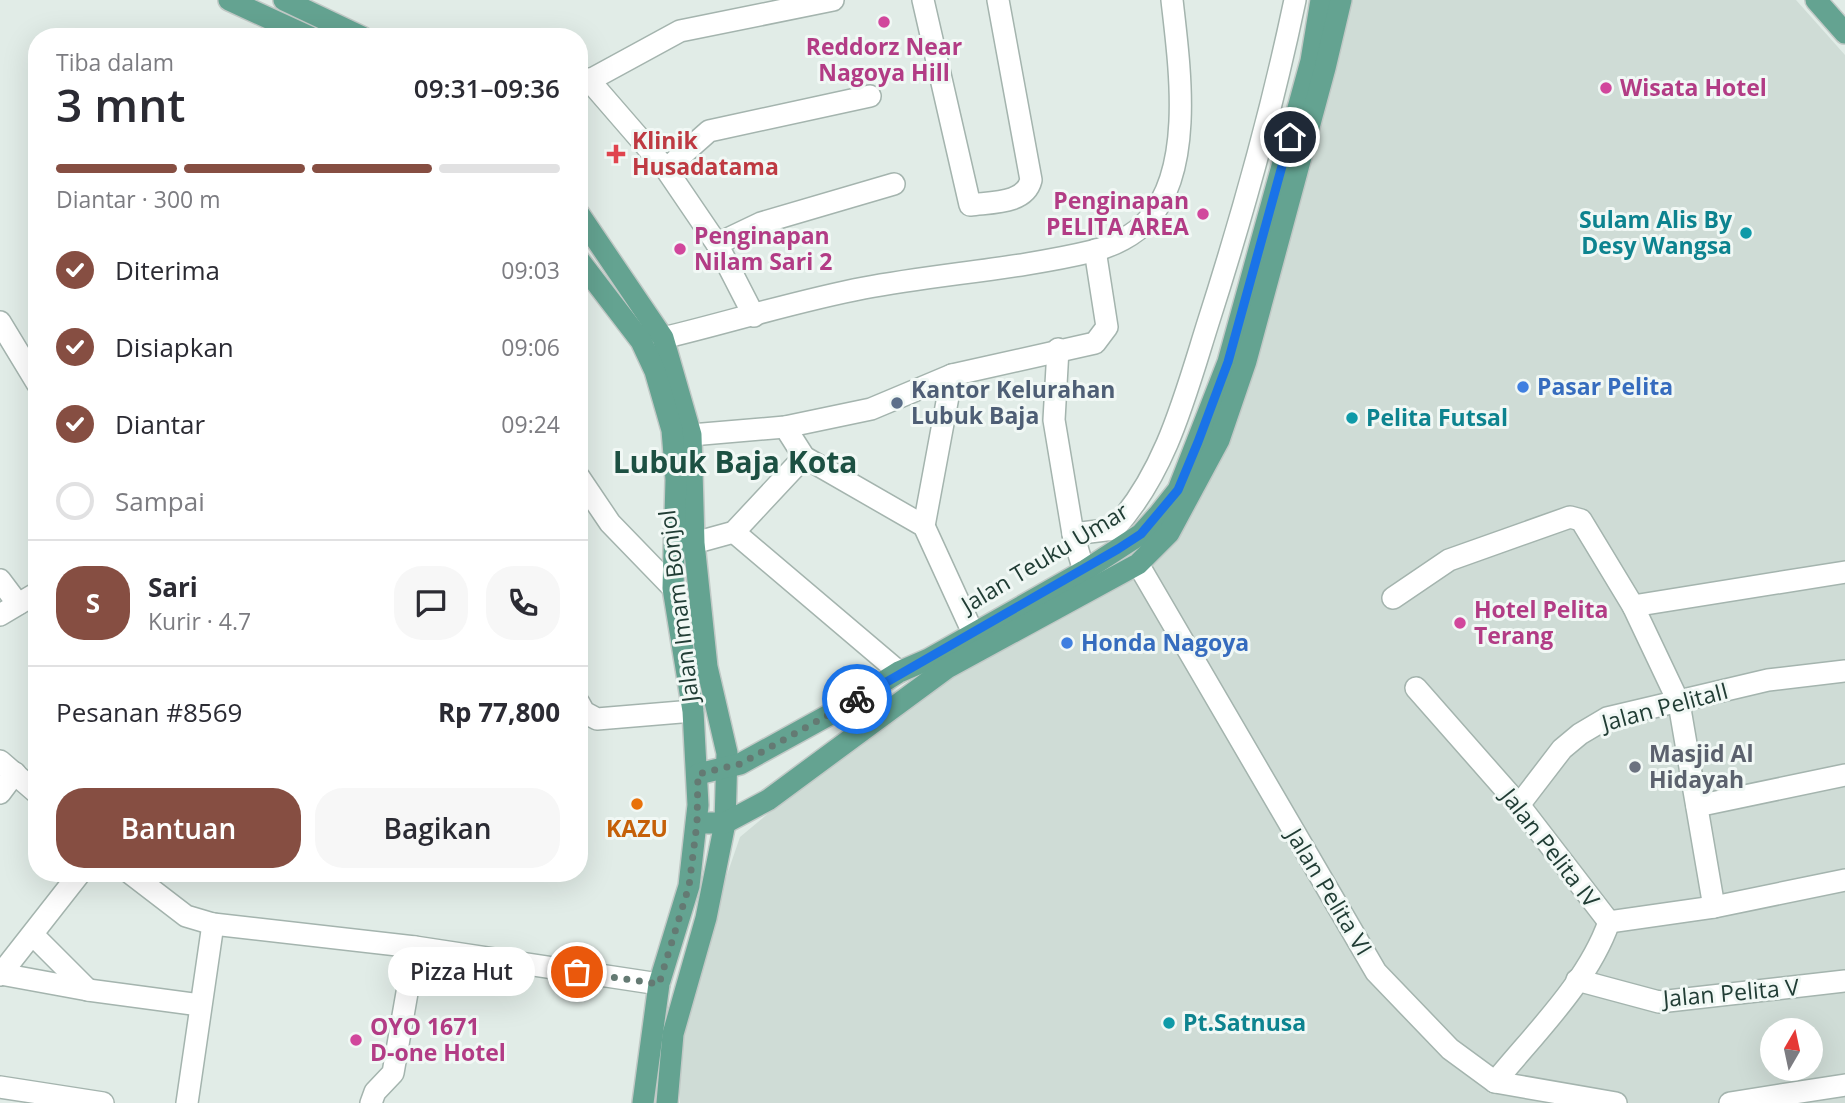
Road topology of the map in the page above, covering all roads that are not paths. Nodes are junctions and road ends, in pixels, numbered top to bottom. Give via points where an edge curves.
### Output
1 (229, 0) edge
2 (284, 0) edge
3 (833, 0) edge
4 (923, 0) edge
5 (998, 0) edge
6 (1172, 0) edge
7 (1295, 0) edge
8 (1321, 0) edge
9 (1341, 0) edge
10 (1816, 0) edge
11 (810, 2) edge
12 (290, 28) edge
13 (343, 28) edge
14 (1845, 33) edge
15 (588, 80) edge
16 (588, 86) edge
17 (870, 96) dead end
18 (666, 169) junction
19 (894, 184) dead end
20 (588, 227) edge
21 (717, 244) junction
22 (1096, 250) junction
23 (588, 272) edge
24 (754, 316) junction
25 (0, 323) edge
26 (663, 338) junction
27 (1058, 349) junction
28 (28, 368) edge
29 (952, 374) junction
30 (785, 427) junction
31 (691, 435) junction
32 (804, 457) junction
33 (588, 489) edge
34 (924, 526) junction
35 (734, 532) junction
36 (1073, 534) junction
37 (694, 543) junction
38 (1138, 564) junction
39 (1084, 570) junction
40 (1845, 572) edge
41 (0, 580) edge
42 (673, 588) junction
43 (28, 598) edge
44 (1393, 598) dead end
45 (1633, 606) junction
46 (9, 610) edge
47 (972, 633) junction
48 (1845, 671) edge
49 (899, 672) junction
50 (1416, 688) dead end
51 (1679, 703) junction
52 (693, 711) junction
53 (588, 714) edge
54 (8, 767) edge
55 (728, 769) junction
56 (698, 774) junction
57 (1845, 775) edge
58 (28, 785) edge
59 (0, 793) edge
60 (1519, 805) junction
61 (1697, 806) junction
62 (697, 823) junction
63 (725, 823) junction
64 (1845, 880) edge
65 (73, 882) edge
66 (142, 882) edge
67 (1714, 906) junction
68 (1609, 922) junction
69 (213, 924) junction
70 (33, 934) junction
71 (415, 947) junction
72 (1, 974) edge
73 (1577, 980) junction
74 (1845, 981) edge
75 (659, 984) junction
76 (88, 990) junction
77 (200, 1005) junction
78 (1495, 1082) junction
79 (1845, 1085) edge
80 (0, 1087) edge
81 (103, 1103) edge
82 (187, 1103) edge
83 (371, 1103) edge
84 (643, 1103) edge
85 (667, 1103) edge
86 (1616, 1103) edge
87 (1730, 1103) edge

1 - 12 main road
2 - 13 main road
3 - 11 street
4 - 5 street via 970,205 1020,197 1029,191 1031,180
6 - 22 street via 1181,83 1180,131 1168,186 1150,218 1134,234
7 - 36 street via 1240,225 1159,464 1137,504 1114,529
8 - 39 main road, Jalan Teuku Umar via 1311,61 1228,362 1198,442 1178,490 1159,514 1141,534
9 - 38 main road, Jalan Teuku Umar via 1246,361 1219,440 1169,533
10 - 14 main road
11 - 15 street via 680,31
16 - 18 street
17 - 18 street via 709,131
18 - 21 street
19 - 21 street via 761,223
20 - 26 main road, Jalan Imam Bonjol
21 - 24 street
22 - 24 street via 862,288
22 - 27 street via 1107,327 1095,343
23 - 42 main road, Jalan Imam Bonjol via 641,341 669,418 676,480
24 - 26 street
25 - 28 street
26 - 31 main road, Jalan Imam Bonjol
27 - 29 street
27 - 36 street via 1054,420
29 - 30 street via 871,409
29 - 34 street
30 - 31 street
30 - 32 street
31 - 37 main road, Jalan Imam Bonjol
32 - 34 street
32 - 35 street
33 - 42 street via 628,543
34 - 47 street
35 - 37 street
35 - 49 street
36 - 39 street
37 - 55 main road, Jalan Imam Bonjol via 707,667
38 - 63 main road, Jalan Teuku Umar via 947,668 768,800
38 - 78 street, Jalan Pelita VI via 1376,972 1450,1049
39 - 47 main road, Jalan Teuku Umar
40 - 45 street
41 - 46 street
42 - 52 main road, Jalan Imam Bonjol
43 - 46 street
44 - 45 street via 1449,560 1570,517 1585,524
45 - 51 street
47 - 49 main road, Jalan Teuku Umar
48 - 51 street, Jalan PelitaII via 1768,680
49 - 55 main road, Jalan Teuku Umar
50 - 60 street, Jalan Pelita IV
51 - 60 street, Jalan PelitaII via 1606,718 1580,734 1562,749
51 - 61 street
52 - 53 street via 597,719
52 - 56 main road, Jalan Imam Bonjol
54 - 58 street
54 - 59 street
55 - 56 main road, Jalan Teuku Umar
55 - 63 main road, Jalan Imam Bonjol
56 - 62 main road, Jalan Imam Bonjol
57 - 61 street
60 - 68 street, Jalan Pelita IV
61 - 67 street
62 - 63 main road, Jalan Teuku Umar
62 - 75 main road, Jalan Imam Bonjol via 689,886
63 - 85 main road, Jalan Imam Bonjol via 706,918 673,1034
64 - 67 street, Jalan Pelita IV
65 - 70 street
66 - 69 street via 186,916
67 - 68 street, Jalan Pelita IV
68 - 73 street
69 - 71 street
69 - 77 street
70 - 72 street
70 - 76 street
71 - 75 street
71 - 83 street via 393,1073
72 - 76 street
73 - 74 street, Jalan Pelita V via 1659,1002
73 - 78 street
75 - 84 main road, Jalan Imam Bonjol
76 - 77 street
77 - 82 street
78 - 86 street, Jalan Pelita VI
79 - 87 street
80 - 81 street

